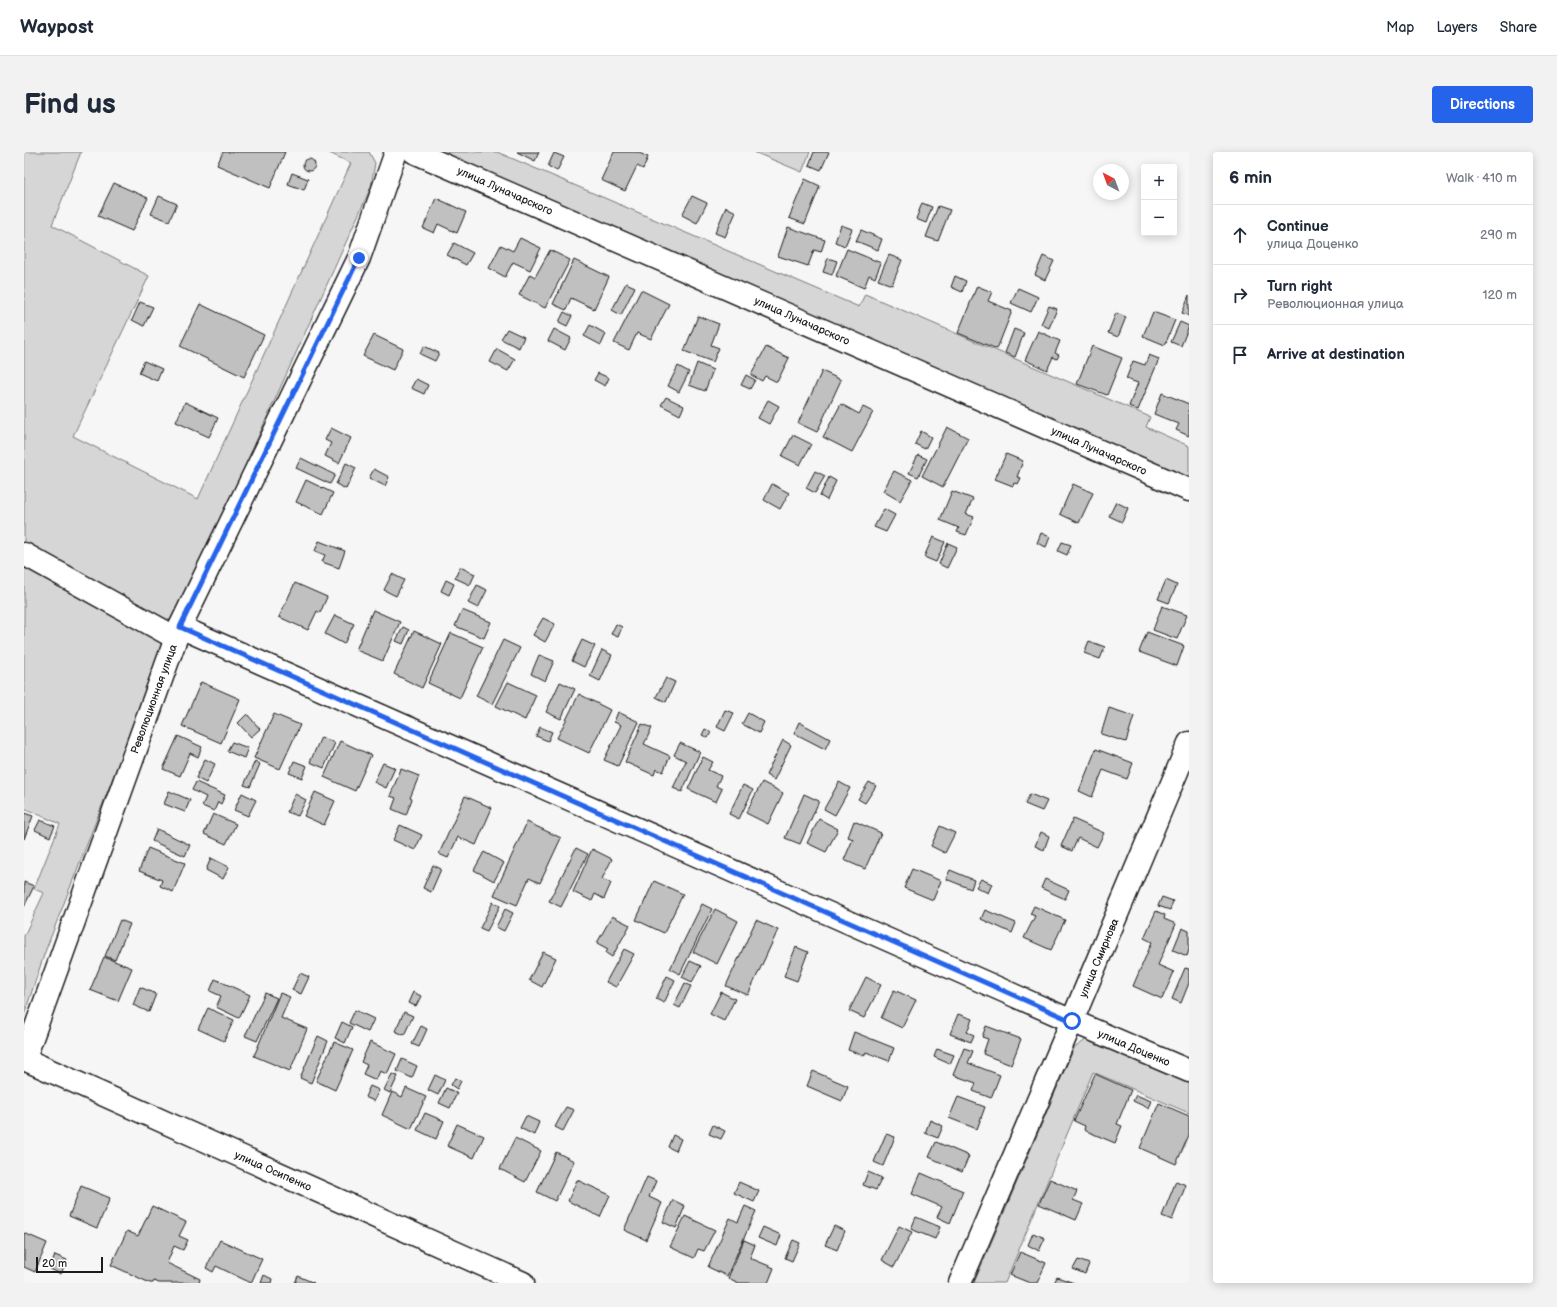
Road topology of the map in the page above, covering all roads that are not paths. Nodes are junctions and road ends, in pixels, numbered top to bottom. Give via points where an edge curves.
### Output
1 (396, 152) edge
2 (414, 152) edge
3 (1189, 490) edge
4 (24, 554) edge
5 (178, 633) junction
6 (1189, 743) edge
7 (1072, 1021) junction
8 (24, 1059) edge
9 (1189, 1071) edge
10 (523, 1283) edge
11 (960, 1283) edge

1 - 5 street, Революционная улица via 359,258
2 - 3 street, улица Луначарского
4 - 5 street, улица Доценко
5 - 7 street, улица Доценко
5 - 8 street, Революционная улица
6 - 7 street, улица Смирнова
7 - 9 street, улица Доценко
7 - 11 street, улица Смирнова
8 - 10 street, улица Осипенко

